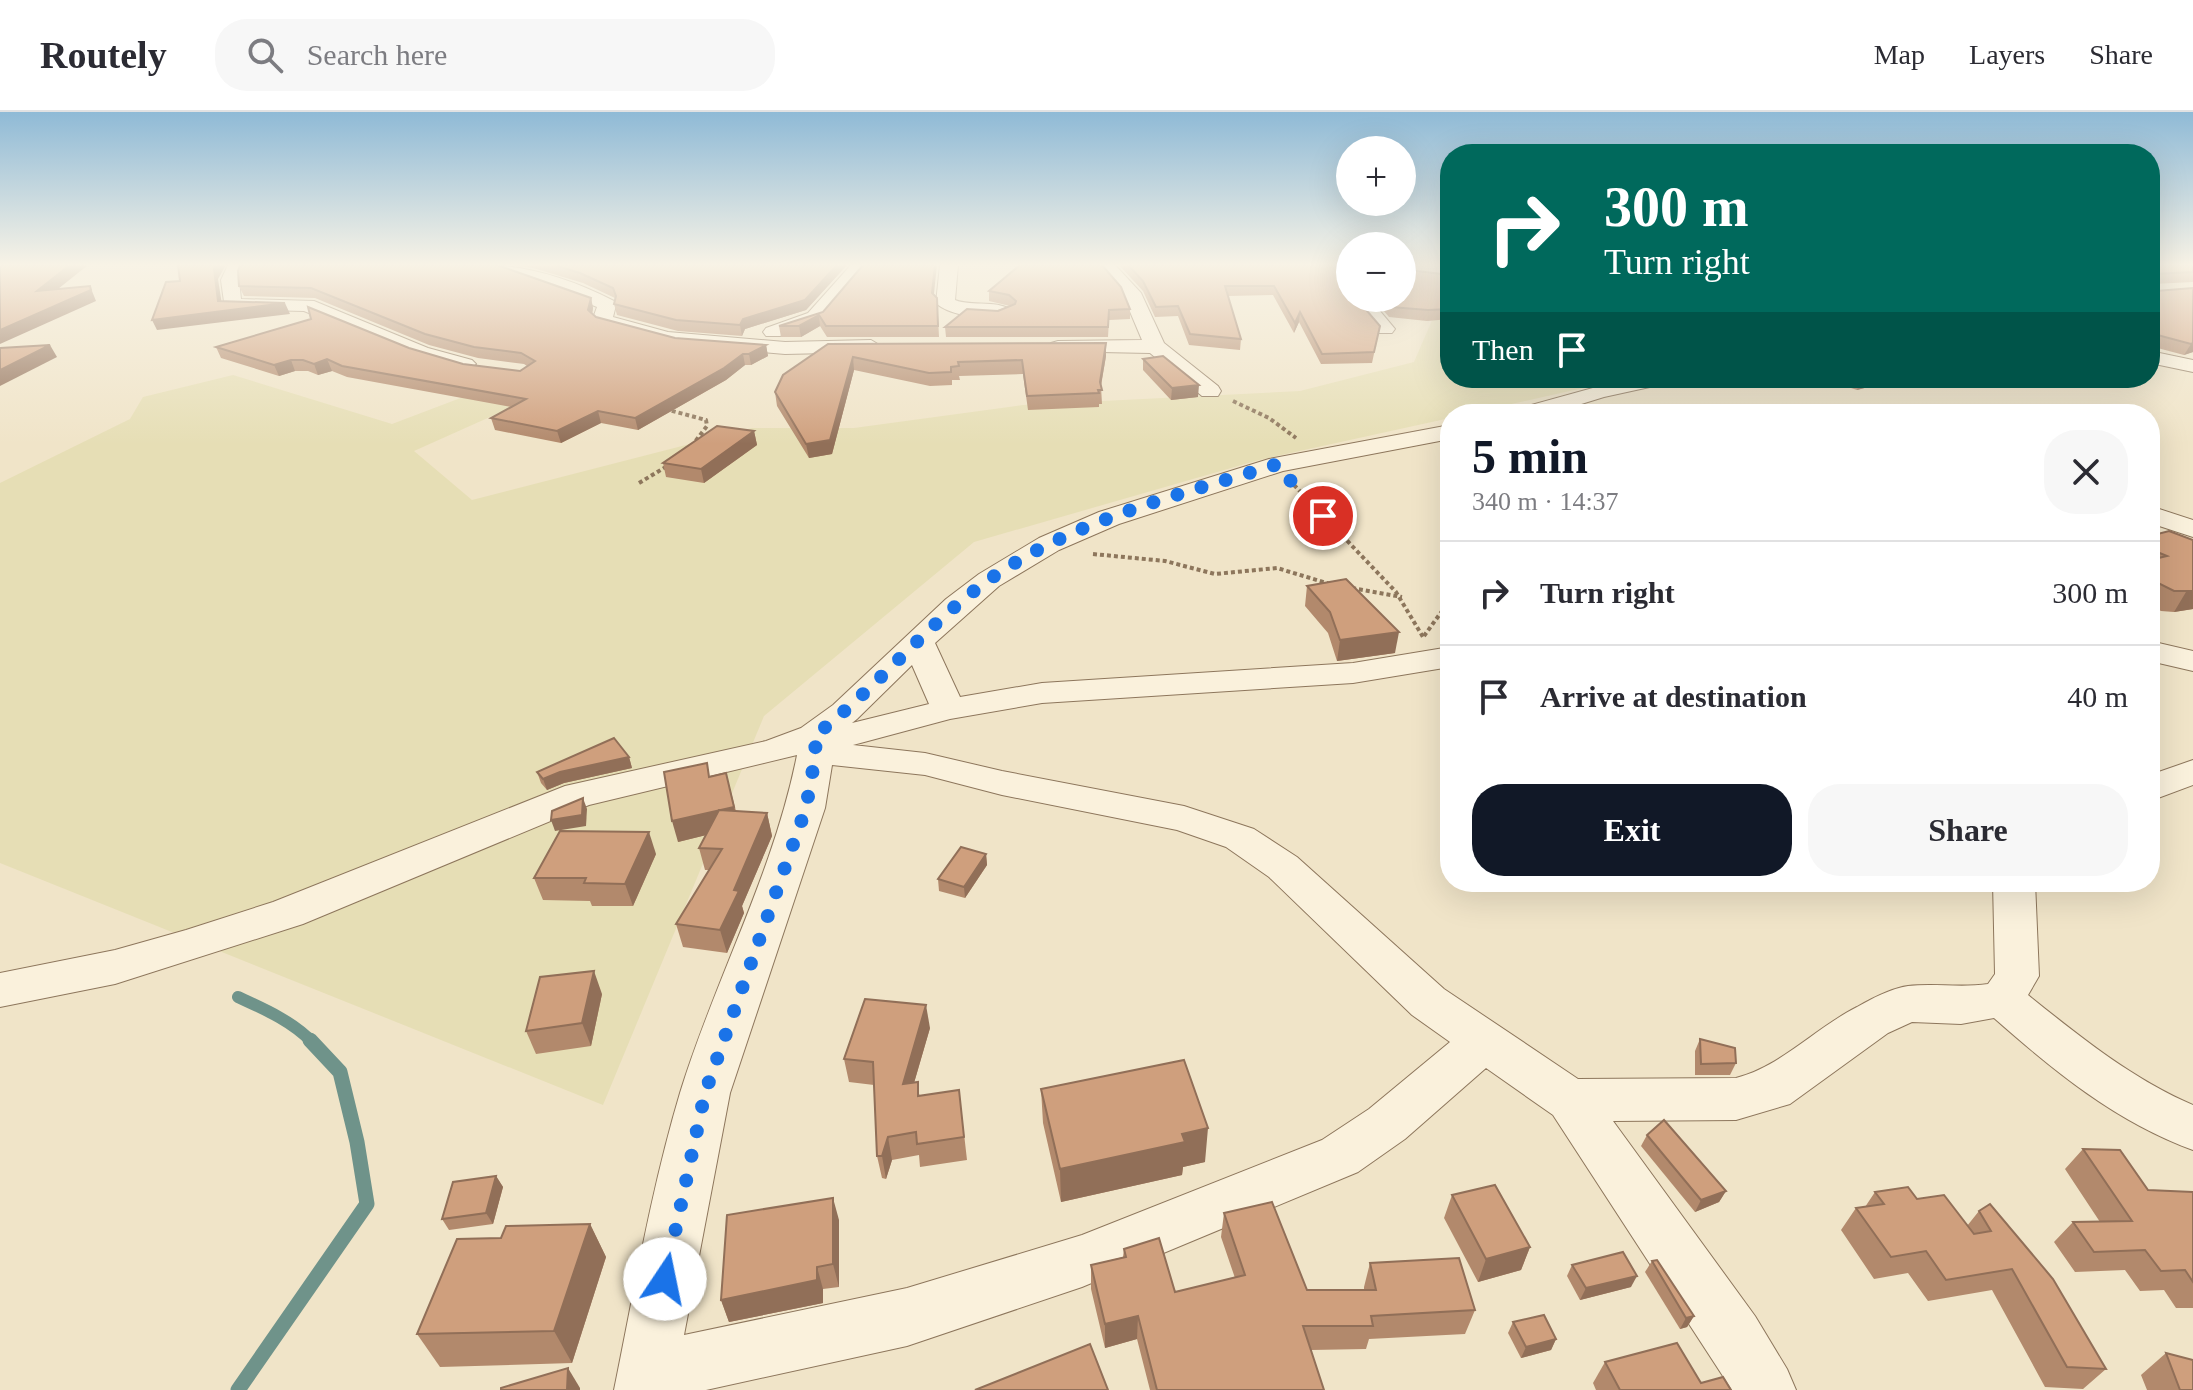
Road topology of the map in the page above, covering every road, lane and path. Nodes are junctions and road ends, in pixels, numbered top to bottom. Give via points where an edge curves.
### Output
1 (355, 325) edge
2 (618, 325) edge
3 (793, 325) edge
4 (1144, 325) edge
5 (1381, 325) edge
6 (1385, 329) dead end
7 (721, 343) junction
8 (889, 346) edge
9 (1156, 347) junction
10 (1039, 348) edge
11 (2160, 359) edge
12 (2193, 366) edge
13 (489, 368) edge
14 (1620, 388) edge
15 (1210, 391) joint
16 (1576, 399) junction
17 (1559, 404) edge
18 (1587, 404) edge
19 (655, 408) edge
20 (1440, 434) edge
21 (686, 451) edge
22 (1319, 455) junction
23 (680, 458) edge
24 (1278, 464) junction
25 (639, 483) dead end
26 (2160, 517) edge
27 (2193, 529) edge
28 (1049, 544) junction
29 (1402, 597) junction
30 (919, 643) junction
31 (1436, 652) edge
32 (2160, 653) edge
33 (2193, 661) edge
34 (948, 709) junction
35 (815, 744) junction
36 (2193, 772) edge
37 (2160, 785) edge
38 (2014, 892) edge
39 (0, 990) edge
40 (2002, 999) junction
41 (1486, 1040) junction
42 (1570, 1100) junction
43 (2193, 1128) edge
44 (645, 1381) edge
45 (1766, 1390) edge

1 - 13 street via 421,352
2 - 7 street via 664,338
3 - 7 street
4 - 9 street
5 - 6 street
7 - 8 street
9 - 10 street
9 - 15 street
11 - 12 street
14 - 16 street
15 - 22 path via 1269,418
16 - 17 street
16 - 18 street
19 - 21 path via 706,420 701,436
20 - 22 street
22 - 24 street
23 - 25 path
24 - 28 street via 1109,518
24 - 29 path via 1302,496
26 - 27 street
28 - 29 path via 1215,574 1277,568 1315,581
28 - 30 street via 989,580
29 - 31 path
30 - 34 street
30 - 35 street
31 - 34 street via 1353,673 1042,693
32 - 33 street
34 - 35 street
35 - 39 street via 578,795 288,913 115,967
35 - 41 street via 1184,819 1240,838 1283,867 1428,1002
35 - 44 street via 806,808 705,1093
36 - 37 street
38 - 40 street via 2017,976
40 - 42 street via 1961,1006 1908,1004 1872,1020 1773,1089 1736,1099
40 - 43 street via 2120,1092
41 - 42 street
41 - 44 street via 1387,1124 1340,1156 1111,1249 907,1317
42 - 45 street

